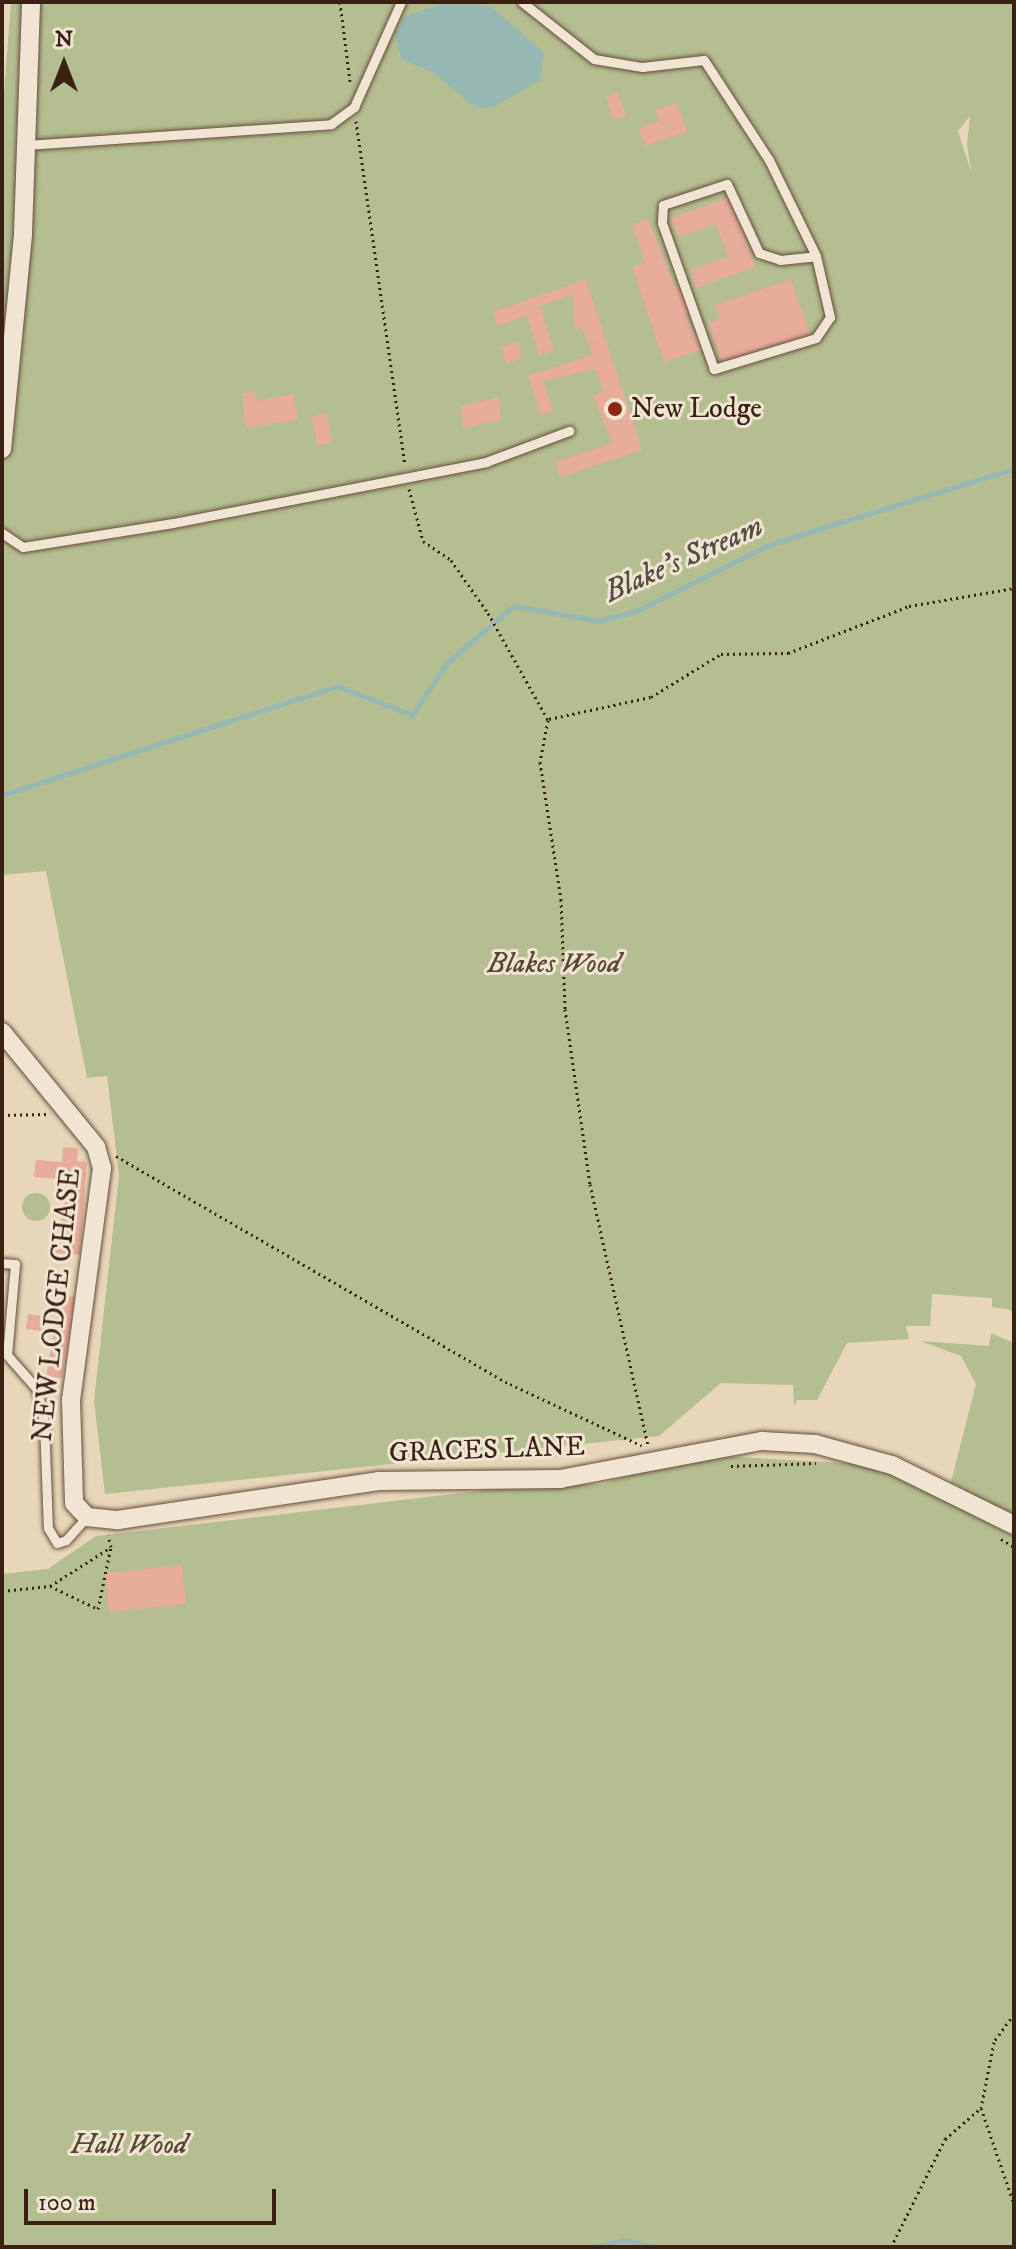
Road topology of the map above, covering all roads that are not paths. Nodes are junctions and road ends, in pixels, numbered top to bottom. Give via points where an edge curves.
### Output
1 (31, 2) edge
2 (401, 2) edge
3 (522, 2) edge
4 (26, 145) junction
5 (816, 256) junction
6 (569, 431) dead end
7 (2, 449) edge
8 (2, 533) edge
9 (2, 1032) edge
10 (2, 1263) edge
11 (96, 1519) junction
12 (1014, 1525) edge

1 - 4 street
2 - 4 lane via 344,119 312,127
3 - 5 lane via 594,59 642,67 704,60 730,90
4 - 7 street
5 - 5 lane via 830,317 826,330 732,369 714,369 662,223 663,205 727,184 759,253 780,260
6 - 8 lane via 486,462 23,547
9 - 11 street, NEW LODGE CHASE via 96,1147 102,1168 71,1400 74,1503
10 - 11 lane via 15,1264 7,1355 37,1389 44,1421 48,1528 57,1543
11 - 12 street, GRACES LANE via 378,1481 560,1479 762,1441 815,1444 892,1465

